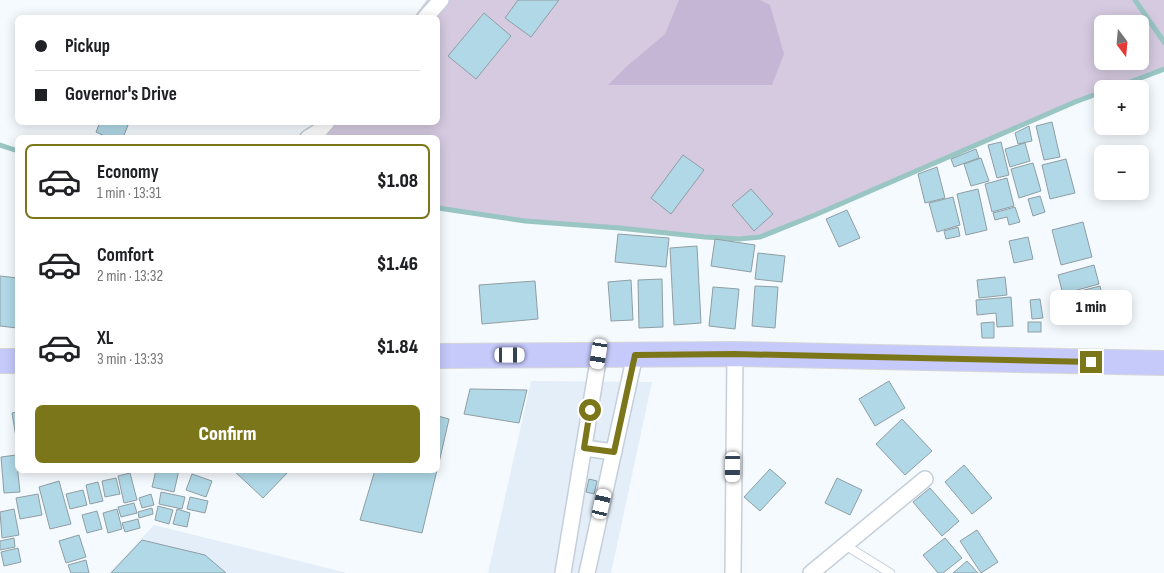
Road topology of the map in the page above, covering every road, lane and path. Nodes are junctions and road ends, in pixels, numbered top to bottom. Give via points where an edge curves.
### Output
1 (441, 0) edge
2 (428, 15) edge
3 (324, 125) edge
4 (313, 135) edge
5 (599, 354) junction
6 (735, 354) junction
7 (635, 355) junction
8 (440, 356) edge
9 (15, 361) edge
10 (0, 362) edge
11 (1164, 363) edge
12 (584, 448) junction
13 (614, 452) junction
14 (925, 479) dead end
15 (845, 545) junction
16 (563, 573) edge
17 (586, 573) edge
18 (733, 573) edge
19 (811, 573) edge
20 (890, 573) edge

1 - 2 street
3 - 4 street
5 - 7 main road
5 - 8 main road
5 - 12 street
6 - 7 main road
6 - 11 main road
6 - 18 street
7 - 13 street
9 - 10 main road
12 - 13 street
12 - 16 street
13 - 17 street
14 - 15 street
15 - 19 street
15 - 20 lane

